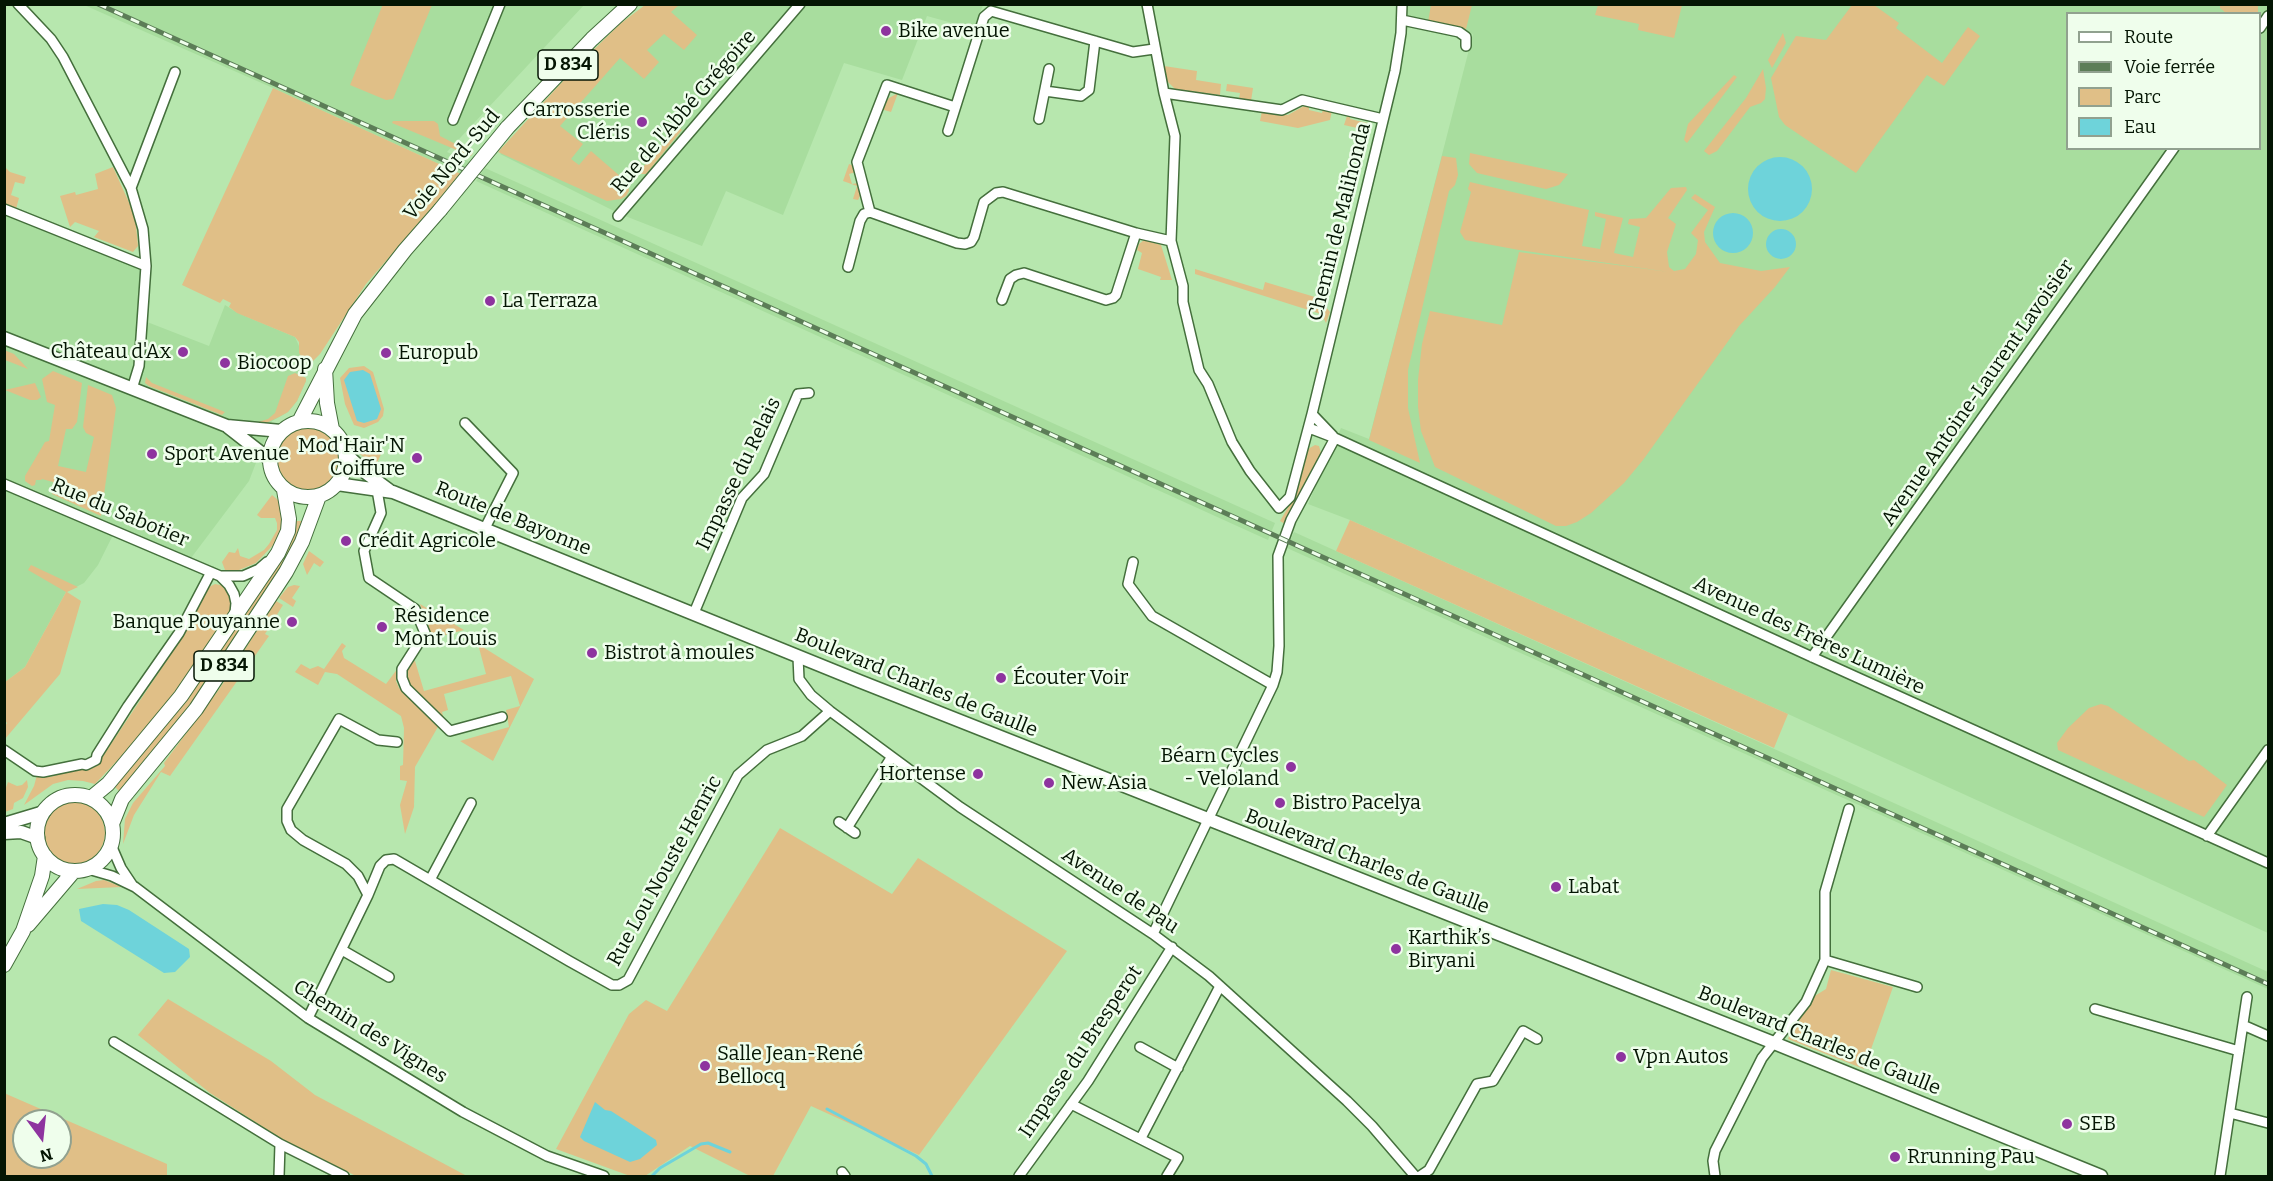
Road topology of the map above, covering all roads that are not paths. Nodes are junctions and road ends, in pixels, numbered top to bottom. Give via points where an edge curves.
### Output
1 (18, 4) edge
2 (500, 4) edge
3 (630, 4) edge
4 (801, 4) edge
5 (1147, 4) edge
6 (1402, 4) edge
7 (1402, 20) junction
8 (1095, 41) junction
9 (1466, 46) dead end
10 (1154, 49) junction
11 (1050, 69) dead end
12 (175, 72) dead end
13 (1045, 91) junction
14 (1164, 93) junction
15 (955, 107) junction
16 (1039, 119) dead end
17 (1383, 119) junction
18 (453, 120) dead end
19 (948, 131) dead end
20 (2173, 150) edge
21 (131, 188) junction
22 (4, 209) edge
23 (870, 212) junction
24 (618, 216) dead end
25 (1136, 233) junction
26 (1171, 241) junction
27 (146, 266) junction
28 (848, 267) dead end
29 (1002, 300) dead end
30 (4, 338) edge
31 (325, 369) junction
32 (132, 389) junction
33 (809, 393) dead end
34 (1312, 414) junction
35 (299, 422) junction
36 (465, 423) dead end
37 (227, 426) junction
38 (1309, 428) junction
39 (332, 429) junction
40 (281, 431) junction
41 (1335, 438) junction
42 (346, 454) junction
43 (269, 459) junction
44 (4, 484) edge
45 (337, 484) junction
46 (284, 490) junction
47 (377, 490) junction
48 (393, 492) junction
49 (319, 496) junction
50 (484, 530) junction
51 (278, 553) junction
52 (1133, 562) dead end
53 (215, 574) junction
54 (620, 583) joint
55 (694, 613) junction
56 (232, 621) junction
57 (798, 657) junction
58 (1812, 657) junction
59 (1273, 685) junction
60 (830, 711) junction
61 (502, 717) dead end
62 (397, 742) dead end
63 (2268, 750) edge
64 (8, 753) edge
65 (891, 758) junction
66 (91, 798) junction
67 (471, 804) dead end
68 (1849, 809) dead end
69 (44, 812) junction
70 (1209, 820) junction
71 (4, 824) edge
72 (112, 824) junction
73 (847, 828) dead end
74 (4, 833) edge
75 (2207, 836) junction
76 (38, 838) junction
77 (111, 845) junction
78 (45, 856) junction
79 (2268, 863) edge
80 (81, 870) junction
81 (430, 880) junction
82 (135, 888) junction
83 (368, 895) junction
84 (23, 931) junction
85 (1153, 934) junction
86 (1172, 947) junction
87 (342, 950) junction
88 (1825, 960) junction
89 (4, 965) edge
90 (389, 977) dead end
91 (1220, 986) junction
92 (1917, 987) dead end
93 (2247, 997) dead end
94 (2095, 1009) dead end
95 (308, 1018) junction
96 (2243, 1025) junction
97 (2268, 1036) edge
98 (1537, 1039) dead end
99 (114, 1042) dead end
100 (1774, 1043) junction
101 (1140, 1047) dead end
102 (2239, 1051) junction
103 (1178, 1068) junction
104 (1071, 1104) junction
105 (2229, 1113) junction
106 (2268, 1123) edge
107 (1141, 1138) junction
108 (280, 1144) junction
109 (279, 1176) edge
110 (344, 1176) edge
111 (604, 1176) edge
112 (1019, 1176) edge
113 (1167, 1176) edge
114 (1415, 1176) edge
115 (1420, 1176) edge
116 (1715, 1176) edge
117 (2101, 1176) edge
118 (2220, 1176) edge

1 - 21 street via 63,57
2 - 18 street
3 - 31 main road, Voie Nord-Sud / D 834, bridge via 507,128 405,250 355,314
4 - 24 street, Rue de l'Abbé Grégoire
5 - 10 street
6 - 7 street, Chemin de Malihonda
7 - 9 street via 1459,32 1466,37
7 - 17 street, Chemin de Malihonda
8 - 10 street via 1132,52
8 - 13 street via 1089,90 1081,96
8 - 15 street via 991,12 984,17
10 - 14 street
11 - 13 street
12 - 21 street
13 - 16 street
14 - 17 street via 1281,110 1302,100
14 - 26 street via 1175,136
15 - 19 street
15 - 23 street via 887,85 857,162
17 - 34 street, Chemin de Malihonda
20 - 58 street, Avenue Antoine-Laurent Lavoisier
21 - 27 street via 143,229
22 - 27 street
23 - 25 street via 965,243 974,237 984,202 1003,192
23 - 28 street via 860,221
25 - 26 street
25 - 29 street via 1113,298 1106,300 1024,273 1010,279
26 - 38 street, Chemin de Malihonda via 1199,370 1232,442 1279,508 1290,497
27 - 32 street via 139,366
30 - 32 main road
31 - 35 main road, Voie Nord-Sud / D 834
31 - 39 main road
32 - 37 main road
33 - 55 street, Impasse du Relais via 798,394 764,474 742,498
34 - 38 street, Chemin de Malihonda
34 - 41 street
35 - 39 main road via 322,423
35 - 40 main road
36 - 50 street via 513,473
37 - 40 main road
37 - 43 main road
38 - 41 street
39 - 42 main road
40 - 43 main road via 270,449
41 - 58 street, Avenue des Frères Lumière
41 - 59 street via 1291,520 1278,556 1279,646
42 - 45 main road via 343,475
42 - 48 main road, Route de Bayonne
43 - 46 main road via 270,471
44 - 53 street, Rue du Sabotier
45 - 47 main road, Route de Bayonne
45 - 49 main road
46 - 49 main road via 301,497
46 - 51 main road, D 834 via 288,531
47 - 48 main road, Route de Bayonne
47 - 61 street via 381,513 364,551 369,578 415,609 425,633 402,669 406,688 450,731
48 - 50 main road, Route de Bayonne
49 - 72 main road, D 834 via 286,572 196,709 122,799
50 - 54 main road, Route de Bayonne
51 - 53 street, Rue du Sabotier via 251,573 235,577
51 - 56 main road, D 834
52 - 59 street via 1128,584 1152,616
53 - 56 street via 234,594
53 - 64 street via 96,760 53,771 35,771
54 - 55 main road, Boulevard Charles de Gaulle
55 - 57 main road, Boulevard Charles de Gaulle
56 - 66 main road, D 834 via 181,696 108,784
57 - 60 street, Avenue de Pau via 799,679
57 - 70 main road, Boulevard Charles de Gaulle
58 - 75 street, Avenue des Frères Lumière
59 - 70 street
60 - 65 street, Avenue de Pau
60 - 81 street, Rue Lou Nouste Henric via 802,736 767,750 738,775 628,980 619,985 595,976
62 - 83 street via 378,740 339,719 287,809 291,830 346,864
63 - 75 street
65 - 73 street
65 - 85 street, Avenue de Pau
66 - 69 main road via 70,796
66 - 72 main road via 108,813
67 - 81 street
68 - 88 street via 1825,892
69 - 71 main road
69 - 76 main road
70 - 85 street
70 - 100 main road, Boulevard Charles de Gaulle
72 - 77 main road
74 - 76 main road via 21,832
75 - 79 street, Avenue des Frères Lumière
76 - 78 main road
77 - 80 main road via 98,863
77 - 82 street, Chemin des Vignes
78 - 80 main road via 53,864
78 - 84 main road
80 - 82 street, Chemin des Vignes via 112,876
80 - 84 main road
81 - 83 street, Rue Lou Nouste Henric via 394,859 386,860
82 - 95 street, Chemin des Vignes
83 - 87 street
84 - 89 main road
85 - 86 street, Avenue de Pau
86 - 91 street, Avenue de Pau
86 - 104 street, Impasse du Bresperot
87 - 90 street
87 - 95 street
88 - 92 street
88 - 100 street via 1806,1002
91 - 103 street
91 - 114 street, Avenue de Pau via 1347,1101
93 - 96 street
94 - 102 street
95 - 111 street, Chemin des Vignes via 462,1112 547,1156
96 - 97 street
96 - 102 street
98 - 115 street via 1523,1031 1493,1081 1478,1084 1429,1170
99 - 108 street
100 - 116 street via 1762,1058 1715,1151
100 - 117 main road, Boulevard Charles de Gaulle
101 - 103 street
102 - 105 street
103 - 107 street
104 - 107 street
104 - 112 street, Impasse du Bresperot
105 - 106 street
105 - 118 street
107 - 113 street via 1178,1158
108 - 109 street
108 - 110 street

